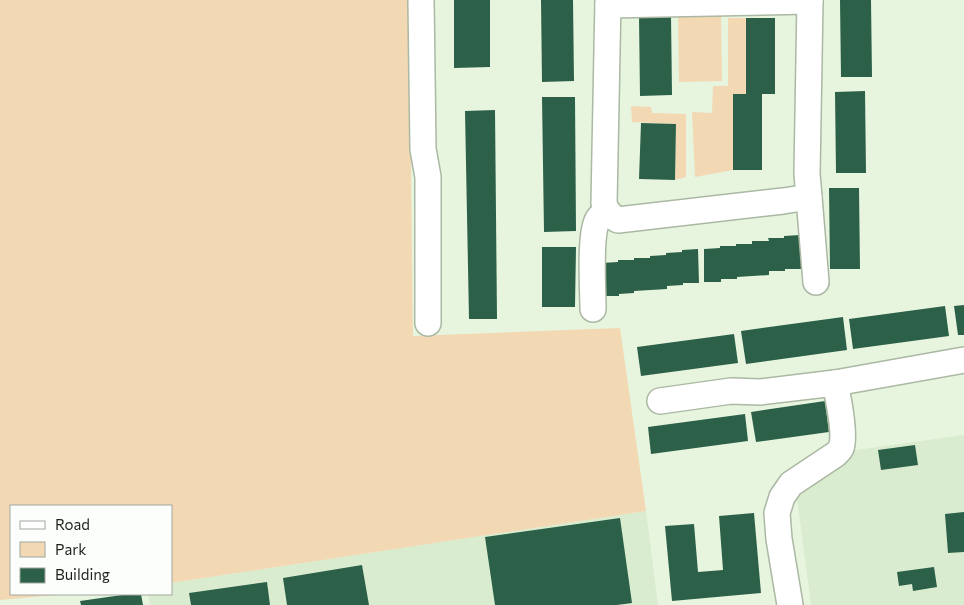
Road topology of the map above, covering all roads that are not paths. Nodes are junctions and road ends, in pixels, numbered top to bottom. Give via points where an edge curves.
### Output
1 (421, 0) edge
2 (810, 1) edge
3 (608, 2) edge
4 (809, 197) junction
5 (606, 210) junction
6 (816, 282) dead end
7 (593, 309) dead end
8 (428, 323) dead end
9 (964, 360) edge
10 (835, 383) junction
11 (660, 401) dead end
12 (790, 605) edge

1 - 8 street via 422,149 428,177
2 - 3 street
2 - 4 street
3 - 5 street
4 - 5 street via 618,220
4 - 6 street
5 - 7 street via 594,231
9 - 10 street
10 - 11 street via 760,392 731,390
10 - 12 street via 843,435 841,448 791,484 777,513

